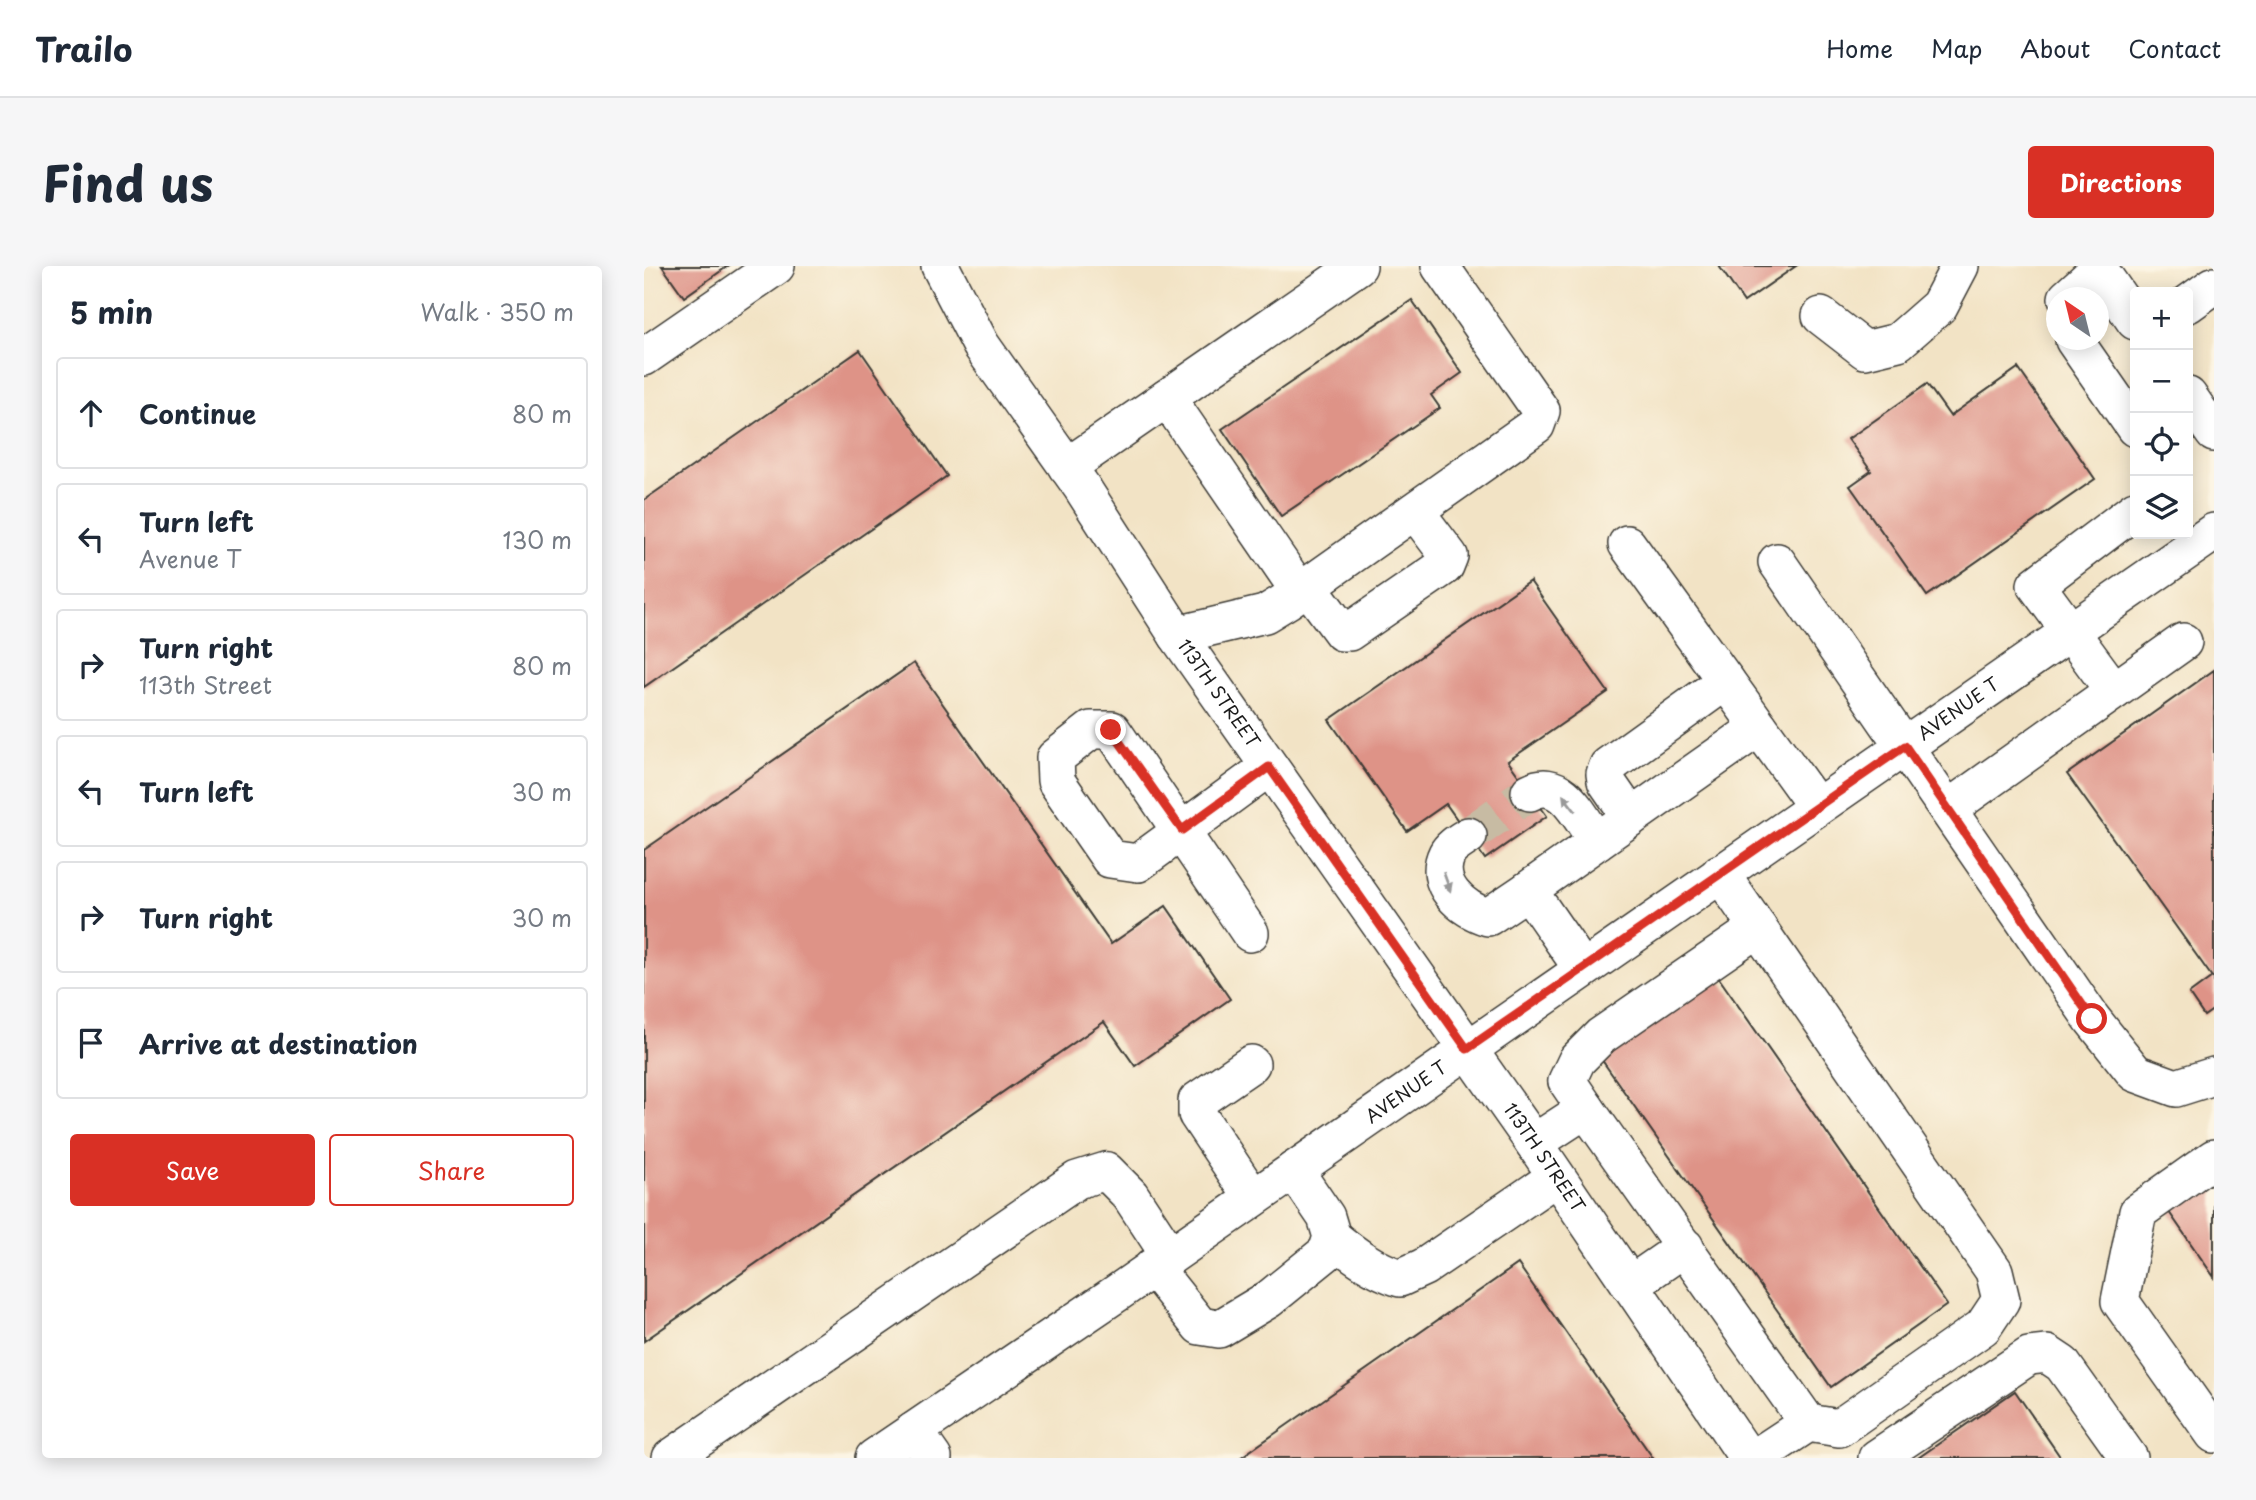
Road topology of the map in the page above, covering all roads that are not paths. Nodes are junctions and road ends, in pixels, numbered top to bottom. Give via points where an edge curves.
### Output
1 (776, 266) edge
2 (940, 266) edge
3 (1358, 266) edge
4 (1440, 266) edge
5 (1960, 266) edge
6 (2199, 266) edge
7 (2098, 267) edge
8 (2078, 287) edge
9 (2214, 287) edge
10 (2193, 301) edge
11 (2130, 314) edge
12 (1821, 316) dead end
13 (2081, 350) edge
14 (644, 357) edge
15 (1167, 398) junction
16 (2193, 403) edge
17 (2130, 421) edge
18 (2214, 433) edge
19 (1068, 467) junction
20 (1415, 511) junction
21 (2130, 514) edge
22 (2214, 532) edge
23 (1627, 544) dead end
24 (1777, 562) dead end
25 (1304, 589) junction
26 (2069, 632) junction
27 (1177, 635) junction
28 (2183, 642) dead end
29 (1727, 681) junction
30 (2113, 691) junction
31 (1759, 727) junction
32 (1905, 746) junction
33 (1269, 767) junction
34 (1530, 792) tunnel mouth
35 (1817, 807) junction
36 (1948, 809) junction
37 (1631, 817) junction
38 (1468, 836) tunnel mouth
39 (1597, 841) junction
40 (1720, 873) junction
41 (1528, 890) junction
42 (1758, 928) junction
43 (1251, 933) dead end
44 (1582, 968) junction
45 (1467, 1049) junction
46 (1251, 1064) dead end
47 (2214, 1076) edge
48 (1586, 1108) junction
49 (1534, 1143) junction
50 (2214, 1158) edge
51 (1294, 1170) junction
52 (1556, 1177) junction
53 (1253, 1198) junction
54 (1332, 1237) junction
55 (1685, 1247) junction
56 (1162, 1261) junction
57 (1630, 1285) junction
58 (1808, 1423) junction
59 (2214, 1434) edge
60 (923, 1444) edge
61 (671, 1458) edge
62 (874, 1458) edge
63 (1748, 1458) edge
64 (1755, 1458) edge
65 (1877, 1458) edge
66 (2129, 1458) edge

1 - 14 street
2 - 19 street, 113TH STREET via 981,345
3 - 15 street
4 - 20 street via 1542,411 1536,425
5 - 12 street via 1939,306 1898,342 1865,350
6 - 9 street
7 - 8 street
7 - 11 street
9 - 10 street
13 - 17 street
15 - 19 street
15 - 25 street
16 - 18 street
19 - 27 street, 113TH STREET
20 - 25 street
20 - 25 street via 1449,556 1445,566 1345,633
21 - 26 street via 2036,585
22 - 26 street, AVENUE T
23 - 29 street
24 - 32 street
25 - 27 street via 1265,614
26 - 30 street
26 - 32 street, AVENUE T
27 - 33 street, 113TH STREET
28 - 30 street
29 - 31 street
29 - 37 street via 1608,766 1606,781
30 - 36 street
31 - 35 street
31 - 37 street
32 - 35 street, AVENUE T
32 - 36 street
33 - 43 street via 1182,830
33 - 45 street, 113TH STREET
39 -> 34 street via 1560,793 1550,787
35 - 40 street, AVENUE T
36 - 47 street via 2092,1019 2135,1073 2176,1088
37 - 39 street
38 -> 41 street via 1452,847 1443,867 1450,891 1464,906 1488,918
39 - 41 street
40 - 42 street
40 - 44 street, AVENUE T
41 - 44 street
42 - 48 street via 1601,1036 1577,1060 1567,1082
42 - 58 street via 1994,1271 2001,1300 1983,1327 1839,1428
44 - 45 street, AVENUE T
45 - 49 street, 113TH STREET
45 - 51 street, AVENUE T
46 - 53 street via 1197,1101 1197,1114
48 - 49 street
48 - 55 street
49 - 52 street, 113TH STREET
50 - 59 street via 2138,1212 2120,1301
51 - 53 street, AVENUE T
51 - 54 street via 1326,1217
52 - 54 street via 1424,1267 1400,1278 1367,1264
52 - 57 street, 113TH STREET
53 - 56 street, AVENUE T
54 - 56 street via 1327,1252 1269,1299 1219,1329 1200,1326
55 - 57 street
55 - 58 street
56 - 60 street, AVENUE T
56 - 61 street via 1130,1195 1106,1171 1077,1180
57 - 63 street, 113TH STREET
58 - 64 street
60 - 62 street, AVENUE T
65 - 66 street via 2029,1356 2047,1354 2062,1364

